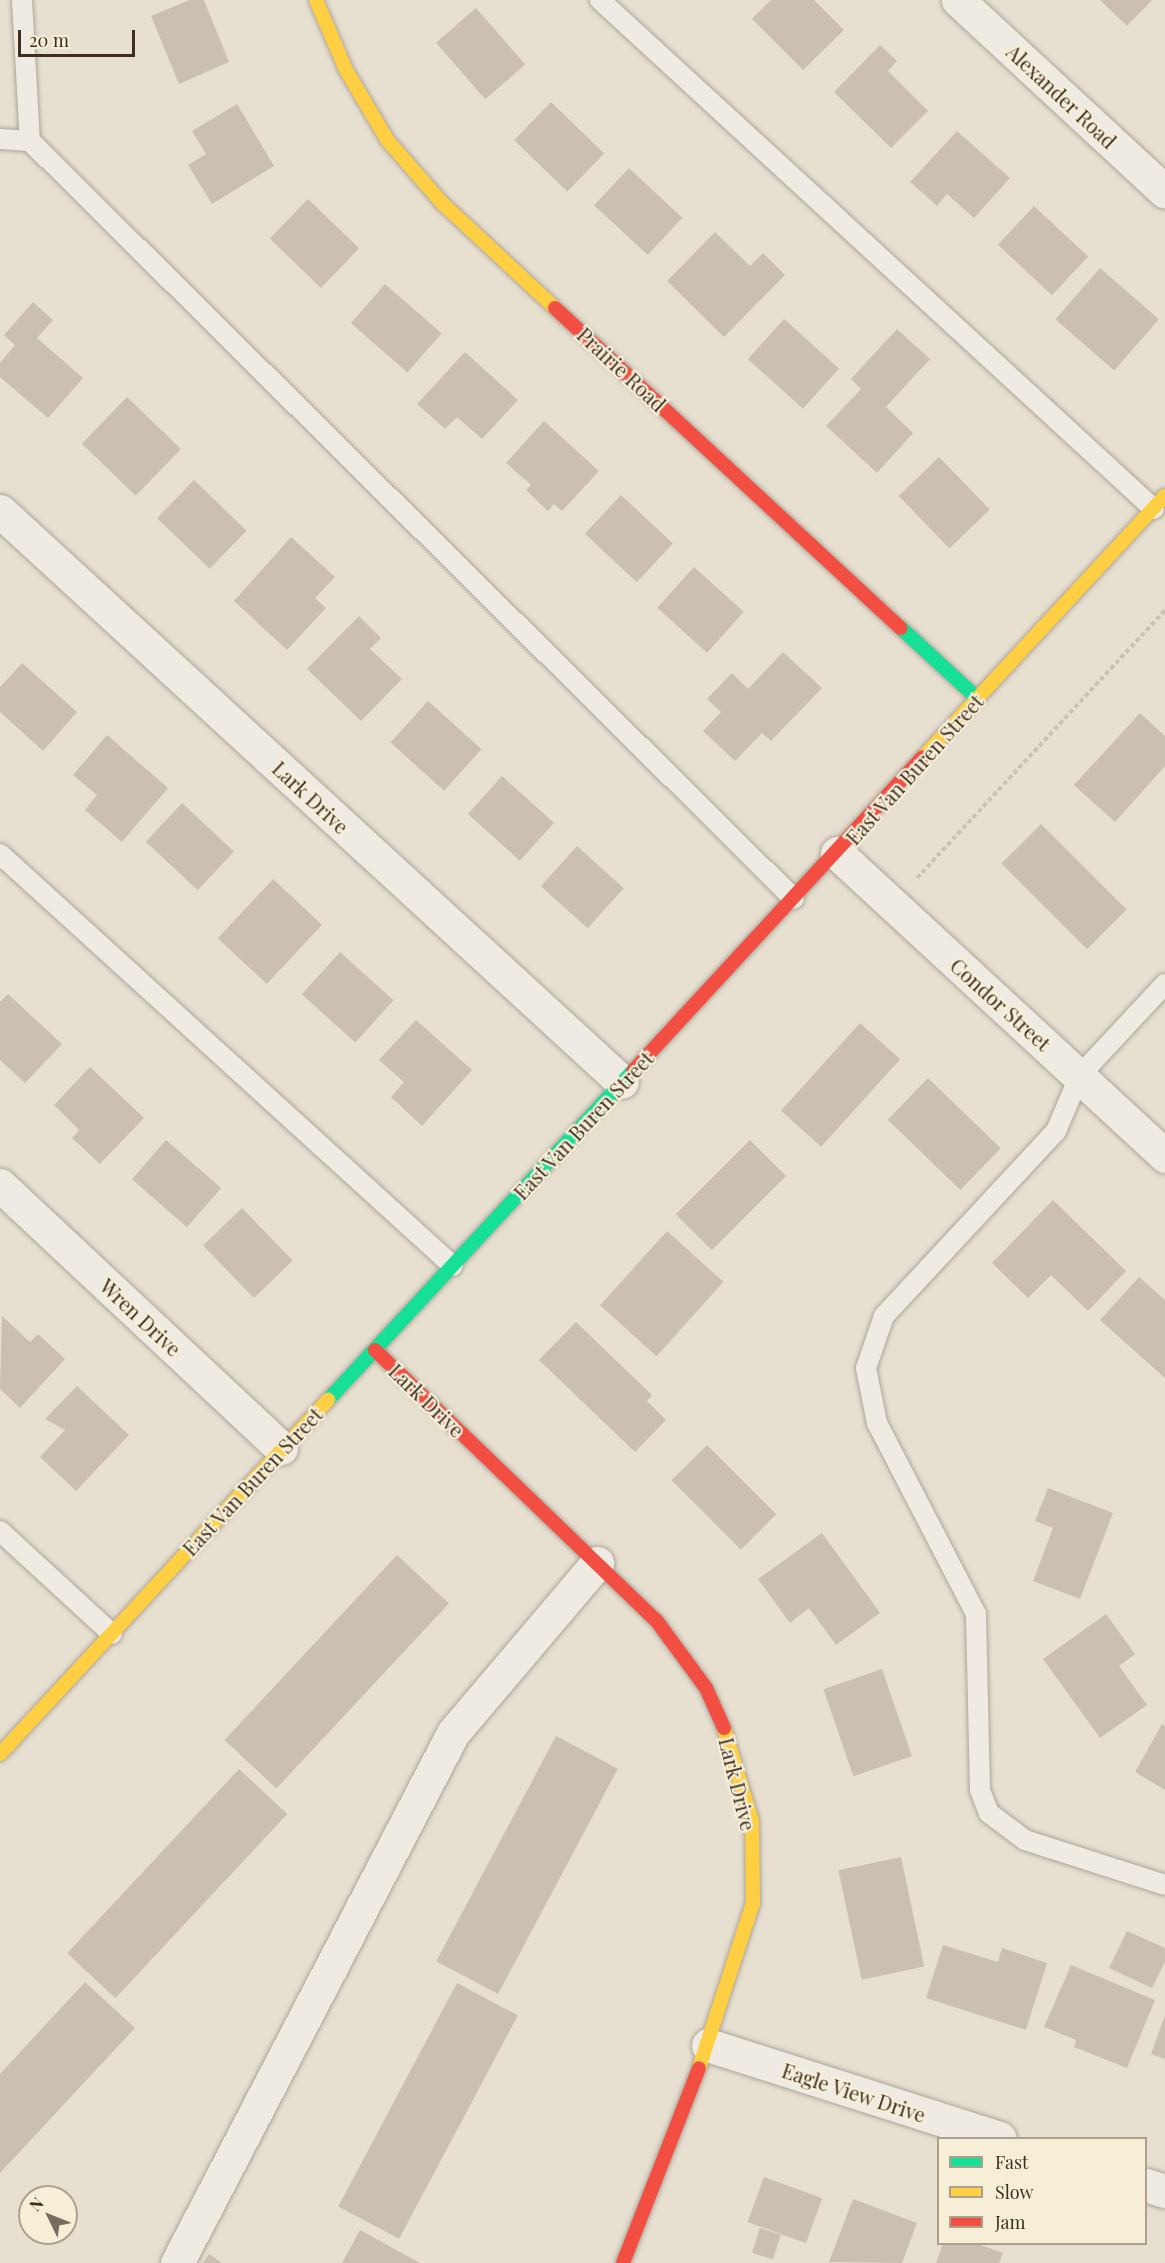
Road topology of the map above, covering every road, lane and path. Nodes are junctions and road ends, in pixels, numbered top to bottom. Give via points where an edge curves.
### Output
1 (22, 0) edge
2 (316, 0) edge
3 (600, 0) edge
4 (958, 0) edge
5 (0, 140) edge
6 (30, 141) junction
7 (1165, 192) edge
8 (1159, 502) edge
9 (0, 511) edge
10 (1165, 610) edge
11 (978, 699) junction
12 (837, 853) junction
13 (0, 854) edge
14 (794, 899) junction
15 (892, 906) junction
16 (1165, 984) edge
17 (1080, 1075) junction
18 (622, 1082) junction
19 (1165, 1156) edge
20 (0, 1185) edge
21 (453, 1266) junction
22 (375, 1350) junction
23 (281, 1448) junction
24 (0, 1531) edge
25 (597, 1563) junction
26 (112, 1634) junction
27 (0, 1754) edge
28 (1165, 1885) edge
29 (708, 2045) junction
30 (994, 2137) edge
31 (1147, 2185) edge
32 (1165, 2192) edge
33 (177, 2263) edge
34 (623, 2263) edge

1 - 6 lane
2 - 11 street, Prairie Road via 346,70 388,141 443,204
3 - 8 lane
4 - 7 street, Alexander Road
5 - 6 lane
6 - 14 lane
8 - 11 street, East Van Buren Street
9 - 18 street, Lark Drive
10 - 15 path
11 - 12 street, East Van Buren Street
12 - 14 street, East Van Buren Street
12 - 15 street, Condor Street
13 - 21 lane
14 - 18 street, East Van Buren Street
15 - 17 street, Condor Street
16 - 17 lane
17 - 19 street, Condor Street
17 - 28 lane via 1056,1131 884,1316 866,1368 877,1423 976,1614 980,1790 989,1813 1025,1840
18 - 21 street, East Van Buren Street
20 - 23 street, Wren Drive
21 - 22 street, East Van Buren Street
22 - 23 street, East Van Buren Street
22 - 25 street, Lark Drive
23 - 26 street, East Van Buren Street
24 - 26 lane
25 - 29 street, Lark Drive via 656,1620 706,1688 734,1750 752,1821 753,1903
25 - 33 street via 453,1733
26 - 27 street, East Van Buren Street
29 - 30 street, Eagle View Drive
29 - 34 street, Lark Drive
31 - 32 street

